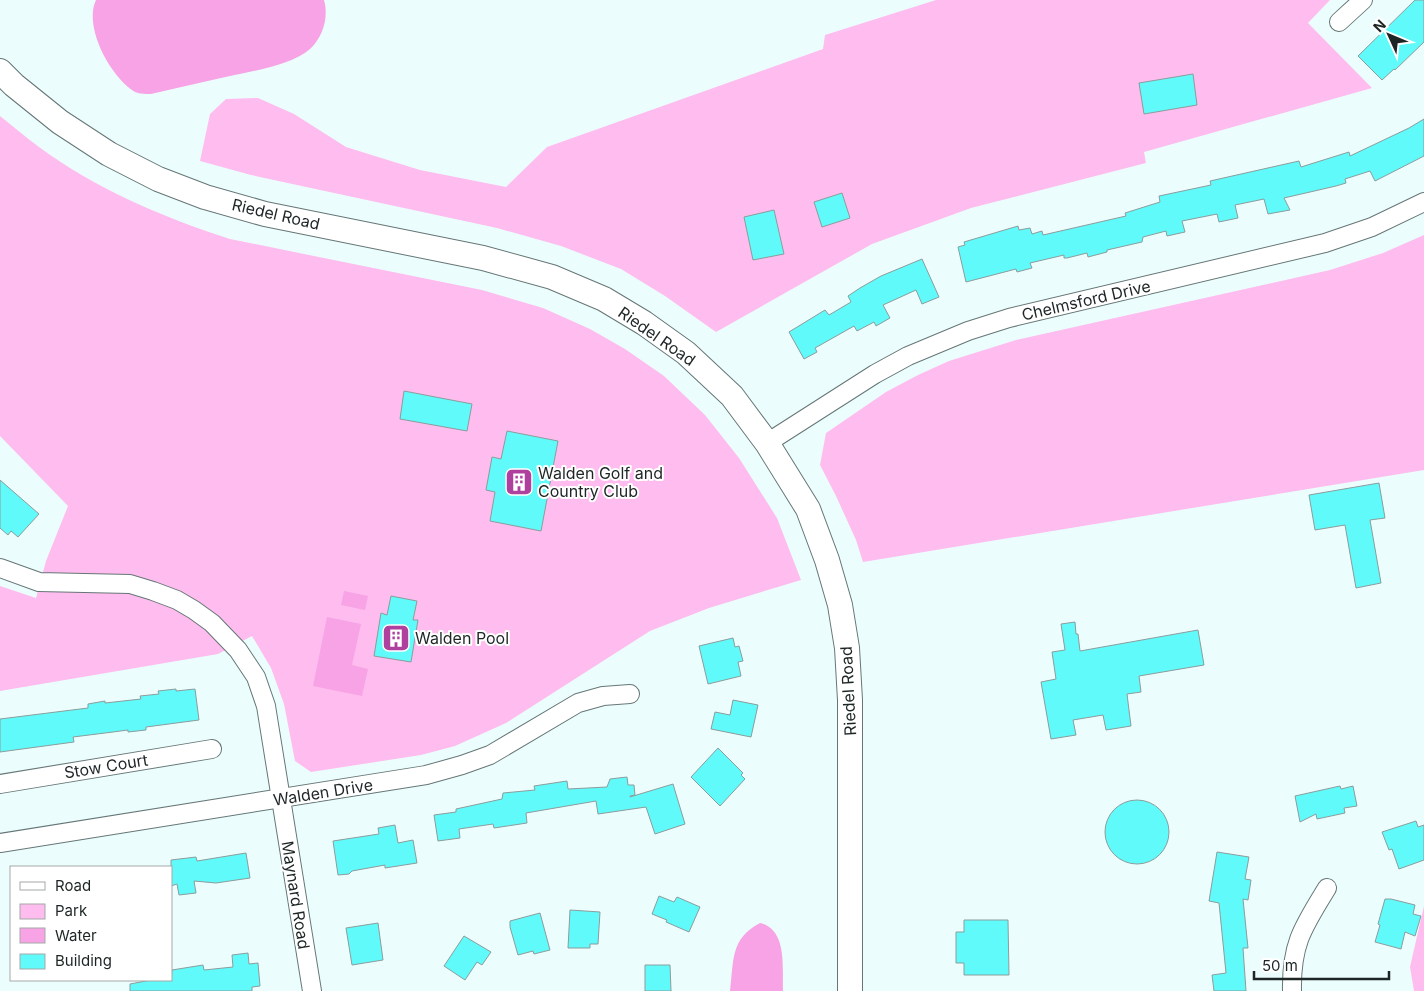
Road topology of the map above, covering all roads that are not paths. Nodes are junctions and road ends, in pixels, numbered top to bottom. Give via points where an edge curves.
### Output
1 (1363, 0) edge
2 (1339, 22) dead end
3 (0, 71) edge
4 (1424, 202) edge
5 (767, 443) junction
6 (0, 568) edge
7 (630, 694) dead end
8 (212, 749) dead end
9 (0, 784) edge
10 (281, 799) junction
11 (0, 843) edge
12 (1327, 888) dead end
13 (312, 991) edge
14 (850, 991) edge
15 (1292, 991) edge

1 - 2 street
3 - 5 street, Riedel Road via 60,122 109,154 158,179 205,197 265,214 483,258 552,277 604,299 644,322 686,353 732,396
4 - 5 street, Chelmsford Drive via 1372,227 1325,242 1009,318 968,331 900,360
5 - 14 street, Riedel Road via 808,509 840,605 847,648 850,700
6 - 10 street, Maynard Road via 39,582 130,584 177,600 212,623 238,650 256,678 266,706
7 - 10 street, Walden Drive via 603,696 578,703 490,755 462,765 426,775
8 - 9 street, Stow Court
10 - 11 street, Walden Drive
10 - 13 street, Maynard Road
12 - 15 street via 1297,943

